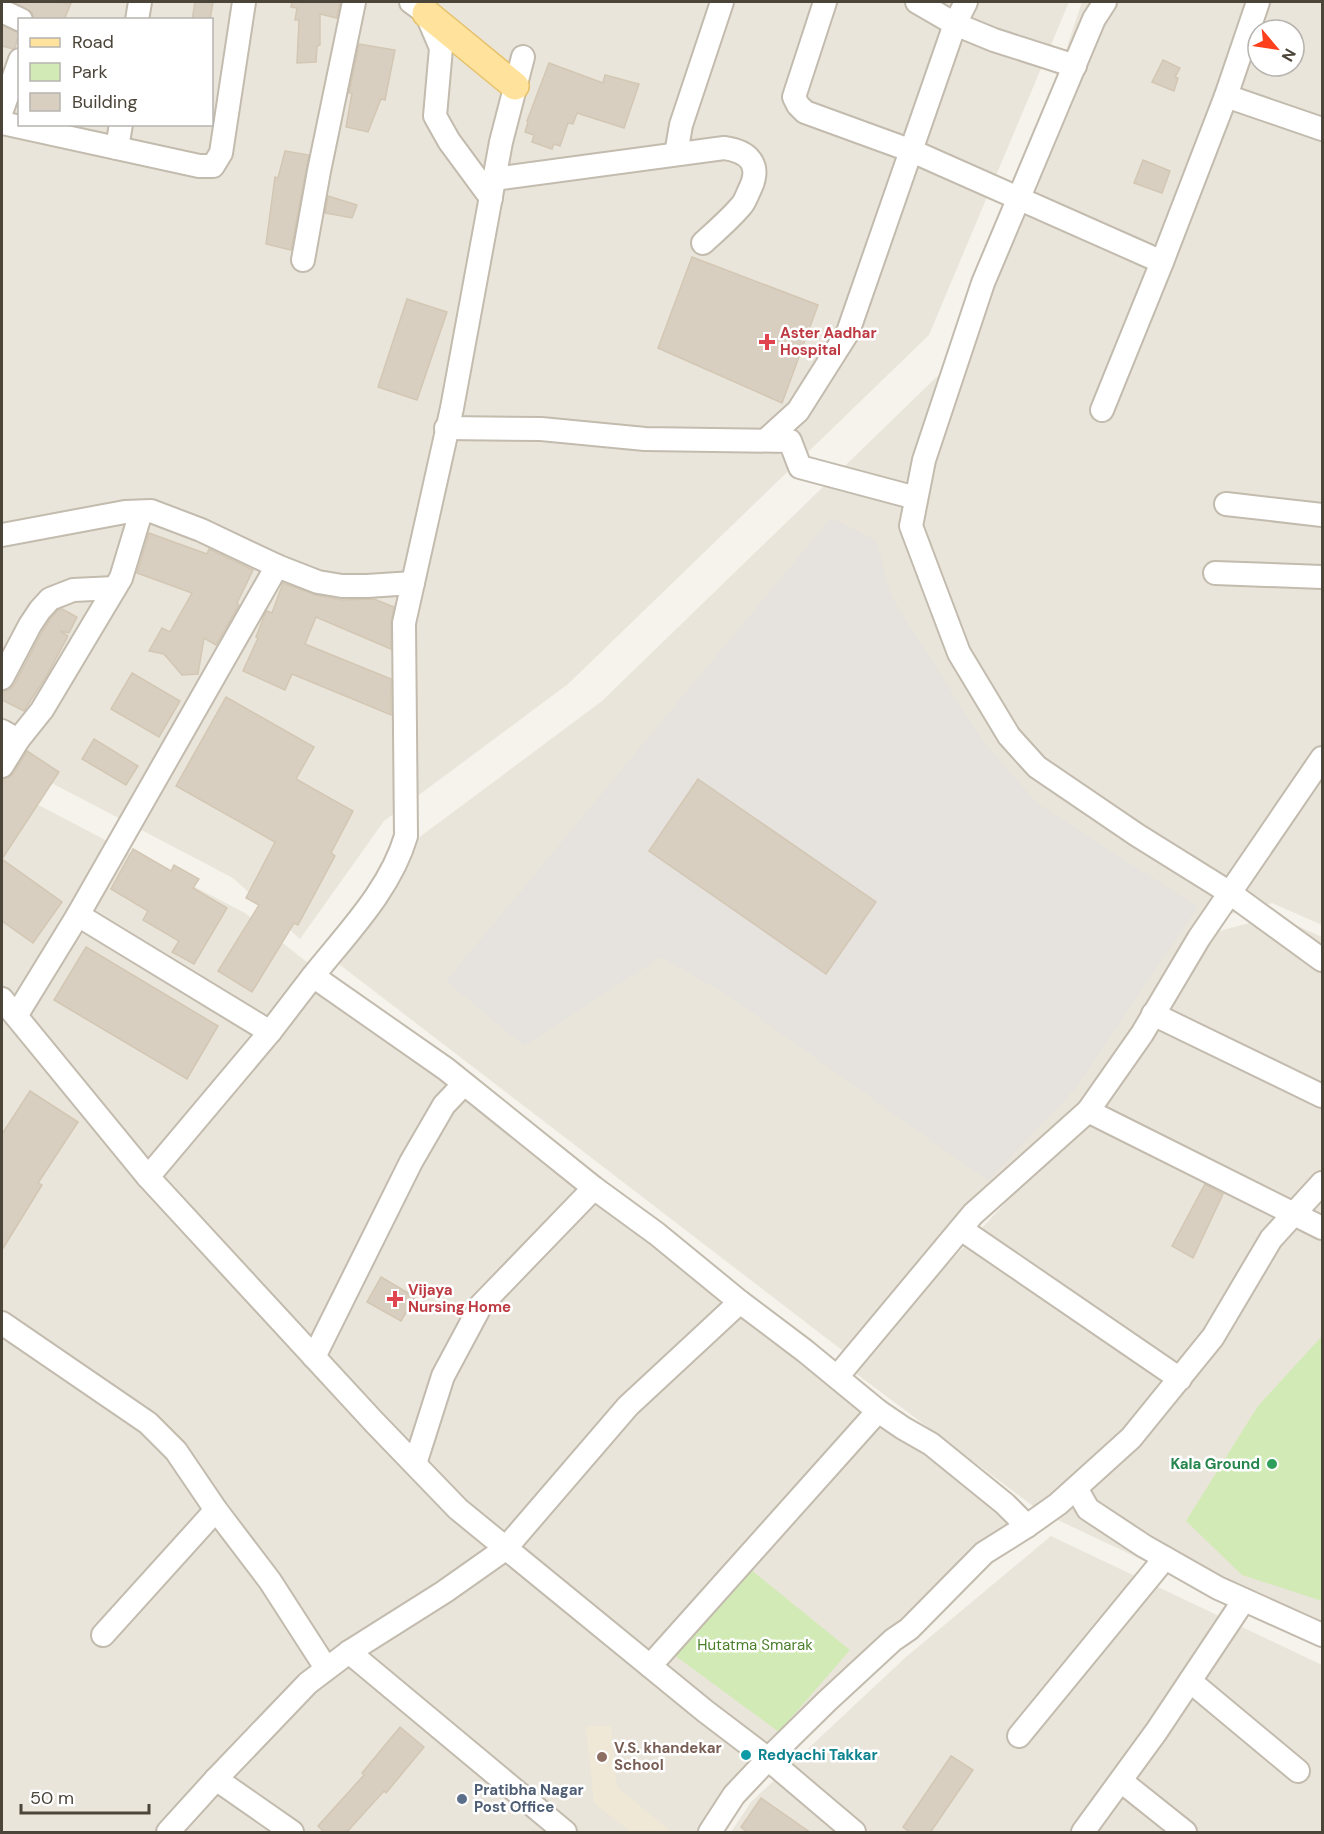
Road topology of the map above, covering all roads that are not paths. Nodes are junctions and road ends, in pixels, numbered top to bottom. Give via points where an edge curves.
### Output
1 (140, 2) edge
2 (244, 2) edge
3 (354, 2) edge
4 (722, 2) edge
5 (825, 2) edge
6 (917, 2) edge
7 (966, 2) edge
8 (1105, 2) edge
9 (1258, 2) edge
10 (419, 7) edge
11 (2, 11) edge
12 (137, 18) edge
13 (18, 19) edge
14 (956, 24) junction
15 (524, 57) dead end
16 (18, 66) edge
17 (1075, 66) junction
18 (515, 87) junction
19 (1226, 96) junction
20 (2, 110) edge
21 (2, 123) edge
22 (121, 126) edge
23 (1323, 129) edge
24 (117, 148) junction
25 (912, 151) junction
26 (676, 154) junction
27 (492, 189) junction
28 (1018, 199) junction
29 (704, 243) dead end
30 (303, 260) dead end
31 (1162, 262) junction
32 (1102, 410) dead end
33 (446, 429) junction
34 (766, 440) junction
35 (916, 498) junction
36 (1226, 504) dead end
37 (141, 512) junction
38 (1323, 516) edge
39 (2, 536) edge
40 (277, 566) junction
41 (1215, 573) dead end
42 (1323, 577) edge
43 (413, 583) junction
44 (115, 588) junction
45 (2, 678) edge
46 (10, 735) edge
47 (1323, 758) edge
48 (2, 766) edge
49 (1230, 893) junction
50 (78, 915) junction
51 (1319, 948) edge
52 (313, 976) junction
53 (9, 1008) edge
54 (1153, 1014) junction
55 (270, 1032) junction
56 (463, 1085) junction
57 (1323, 1096) edge
58 (1088, 1111) junction
59 (148, 1177) junction
60 (1323, 1183) edge
61 (594, 1188) junction
62 (1293, 1214) junction
63 (1323, 1228) edge
64 (961, 1229) junction
65 (740, 1302) junction
66 (2, 1323) edge
67 (314, 1358) junction
68 (837, 1377) junction
69 (1179, 1379) junction
70 (878, 1411) junction
71 (415, 1464) junction
72 (1076, 1488) junction
73 (216, 1510) junction
74 (1027, 1526) junction
75 (505, 1549) junction
76 (1165, 1558) junction
77 (1244, 1600) junction
78 (103, 1635) dead end
79 (1323, 1635) edge
80 (349, 1652) junction
81 (650, 1666) junction
82 (326, 1668) junction
83 (1190, 1681) junction
84 (1019, 1736) dead end
85 (768, 1759) junction
86 (1298, 1771) dead end
87 (216, 1779) junction
88 (1121, 1781) junction
89 (168, 1833) edge
90 (292, 1833) edge
91 (565, 1833) edge
92 (710, 1833) edge
93 (854, 1833) edge
94 (1083, 1833) edge
95 (1185, 1833) edge

1 - 12 street
2 - 24 street via 221,153 213,166
3 - 30 street
4 - 26 street via 681,125
5 - 25 street via 794,97 798,105 805,112
6 - 14 street
7 - 14 street
8 - 17 street
9 - 19 street
10 - 18 main road
10 - 27 street via 441,48 435,116 449,141
11 - 13 street
14 - 17 street
14 - 25 street
15 - 18 street
16 - 20 street
17 - 28 street
18 - 27 street
19 - 23 street
19 - 31 street
21 - 24 street
22 - 24 street
25 - 28 street
25 - 34 street via 848,332 798,411
26 - 27 street
26 - 29 street via 737,150 748,157 755,169 754,182 743,204
27 - 33 street
28 - 31 street
28 - 35 street via 983,283 924,460
31 - 32 street
33 - 34 street via 541,429 645,439
33 - 43 street
34 - 35 street via 790,441 800,467
35 - 49 street via 911,526 959,653 1009,736 1037,766 1137,836
36 - 38 street
37 - 39 street
37 - 40 street via 171,518
37 - 44 street
40 - 43 street via 318,582 342,586
40 - 50 street
41 - 42 street
43 - 52 street via 404,623 406,836 381,890
44 - 45 street via 73,590 50,599 30,626
44 - 46 street via 42,710
46 - 48 street
47 - 49 street
49 - 51 street
49 - 54 street
50 - 53 street
50 - 55 street
52 - 55 street
52 - 56 street
53 - 59 street
54 - 57 street
54 - 58 street
55 - 59 street
56 - 61 street
56 - 67 street via 444,1105 411,1162
58 - 62 street
58 - 64 street
59 - 67 street
60 - 62 street
61 - 65 street
61 - 71 street via 481,1305 443,1376
62 - 63 street
62 - 69 street via 1271,1239 1213,1337
64 - 68 street
64 - 69 street
65 - 68 street
65 - 75 street via 628,1406
66 - 73 street via 148,1423 176,1451
67 - 71 street
68 - 70 street
69 - 72 street via 1131,1438
70 - 74 street via 931,1444
70 - 81 street
71 - 75 street via 458,1509
72 - 74 street
72 - 76 street via 1088,1509
73 - 78 street
73 - 82 street via 270,1581
74 - 85 street via 984,1553 909,1629 835,1693
75 - 80 street
75 - 81 street
76 - 77 street
76 - 84 street
77 - 79 street
77 - 83 street
80 - 82 street
80 - 91 street
81 - 85 street
82 - 87 street
83 - 86 street
83 - 88 street
85 - 92 street via 734,1795
85 - 93 street
87 - 89 street
87 - 90 street
88 - 94 street
88 - 95 street

